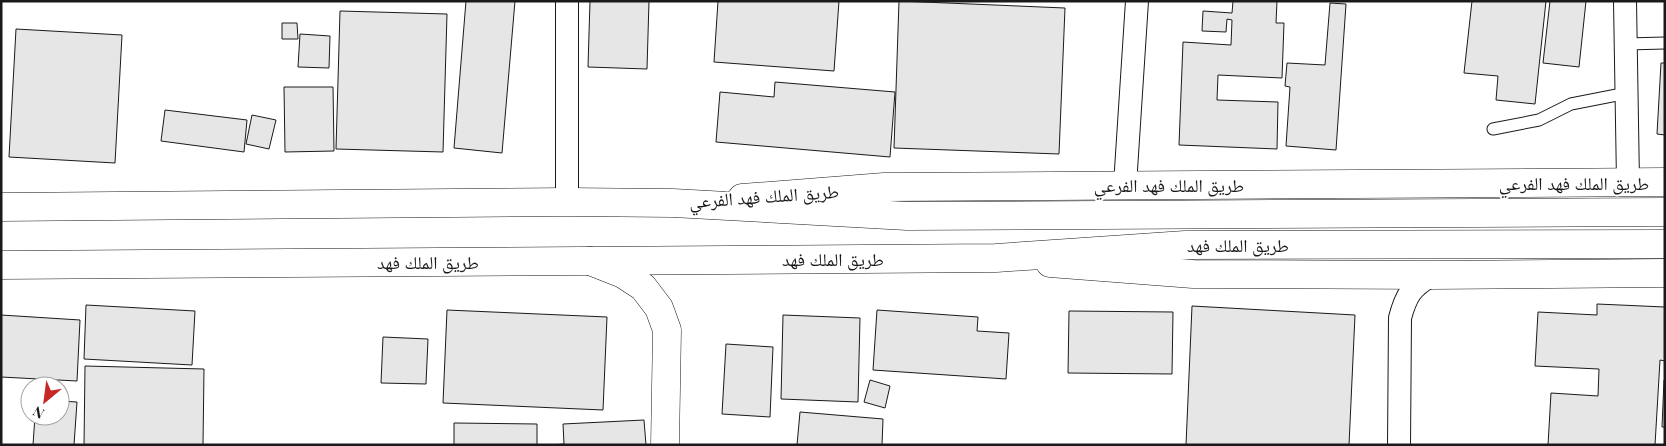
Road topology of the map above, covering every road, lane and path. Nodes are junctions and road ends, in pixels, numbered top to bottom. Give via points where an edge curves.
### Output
1 (566, 1) edge
2 (1137, 1) edge
3 (1625, 1) edge
4 (1665, 43) edge
5 (1626, 44) junction
6 (1627, 93) junction
7 (1493, 129) dead end
8 (1628, 182) junction
9 (1665, 182) edge
10 (1125, 185) junction
11 (567, 202) junction
12 (673, 203) junction
13 (1, 207) edge
14 (1665, 212) edge
15 (1665, 244) edge
16 (996, 258) junction
17 (590, 261) junction
18 (1, 265) edge
19 (1665, 273) edge
20 (1432, 275) junction
21 (665, 445) edge
22 (1399, 445) edge

1 - 11 street
2 - 10 street
3 - 5 street
4 - 5 lane
5 - 6 street
6 - 7 lane via 1571,104 1539,120
6 - 8 street
8 - 9 main road, طريق الملك فهد الفرعي
8 - 10 main road, طريق الملك فهد الفرعي
10 - 12 main road, طريق الملك فهد الفرعي via 884,187
11 - 12 main road, طريق الملك فهد
11 - 13 main road, طريق الملك فهد
12 - 14 main road, طريق الملك فهد via 907,216
15 - 16 main road, طريق الملك فهد via 1185,245
16 - 17 main road, طريق الملك فهد
16 - 20 main road via 1193,274
17 - 18 main road, طريق الملك فهد
17 - 21 main road via 623,274 643,287 660,308 667,330
19 - 20 main road
20 - 22 street via 1409,292 1400,318

